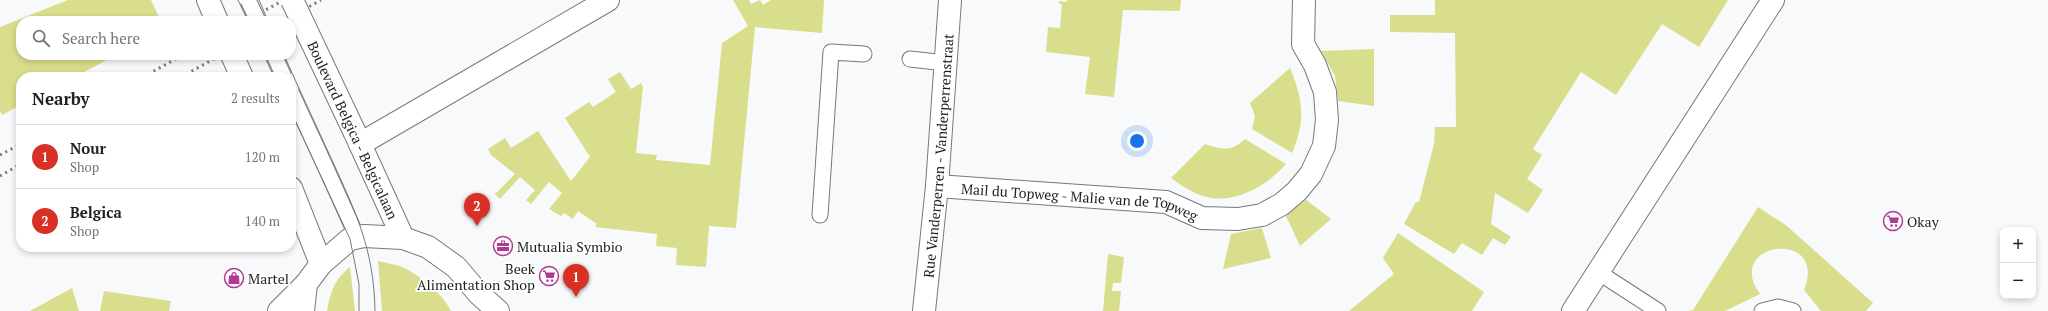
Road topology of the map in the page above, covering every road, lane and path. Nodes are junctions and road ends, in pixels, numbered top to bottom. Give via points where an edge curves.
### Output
1 (208, 0) edge
2 (248, 0) edge
3 (292, 0) edge
4 (608, 0) edge
5 (950, 0) edge
6 (1304, 0) edge
7 (1773, 0) edge
8 (215, 16) edge
9 (256, 16) edge
10 (864, 54) dead end
11 (910, 59) dead end
12 (234, 60) edge
13 (276, 60) edge
14 (946, 63) junction
15 (240, 72) edge
16 (282, 72) edge
17 (296, 103) edge
18 (357, 139) junction
19 (937, 186) junction
20 (296, 200) edge
21 (820, 215) dead end
22 (357, 237) junction
23 (403, 238) junction
24 (321, 264) junction
25 (1598, 272) junction
26 (306, 284) junction
27 (481, 303) edge
28 (279, 311) edge
29 (303, 311) edge
30 (498, 311) edge
31 (924, 311) edge
32 (1573, 311) edge
33 (1658, 311) edge
34 (1762, 311) edge
35 (1793, 311) edge

1 - 8 street
2 - 9 lane, bridge
3 - 18 street, Boulevard Belgica - Belgicalaan, bridge
4 - 18 street
5 - 14 street, Rue Vanderperren - Vanderperrenstraat
6 - 19 street, Mail du Topweg - Malie van de Topweg via 1303,44 1325,92 1328,120 1324,146 1311,174 1282,204 1262,214 1238,219 1202,218 1166,202
7 - 25 street
10 - 21 lane via 831,52
11 - 14 lane
12 - 15 street
13 - 16 lane, bridge
14 - 19 street, Rue Vanderperren - Vanderperrenstraat
17 - 22 lane, bridge
18 - 23 street, Boulevard Belgica - Belgicalaan
19 - 31 street, Rue Vanderperren - Vanderperrenstraat
20 - 24 street
22 - 23 street
22 - 24 street via 350,239
23 - 27 street via 428,247 456,267
24 - 26 street
25 - 32 street
25 - 33 lane
26 - 28 street
26 - 29 street
27 - 30 street
34 - 35 lane via 1778,307

